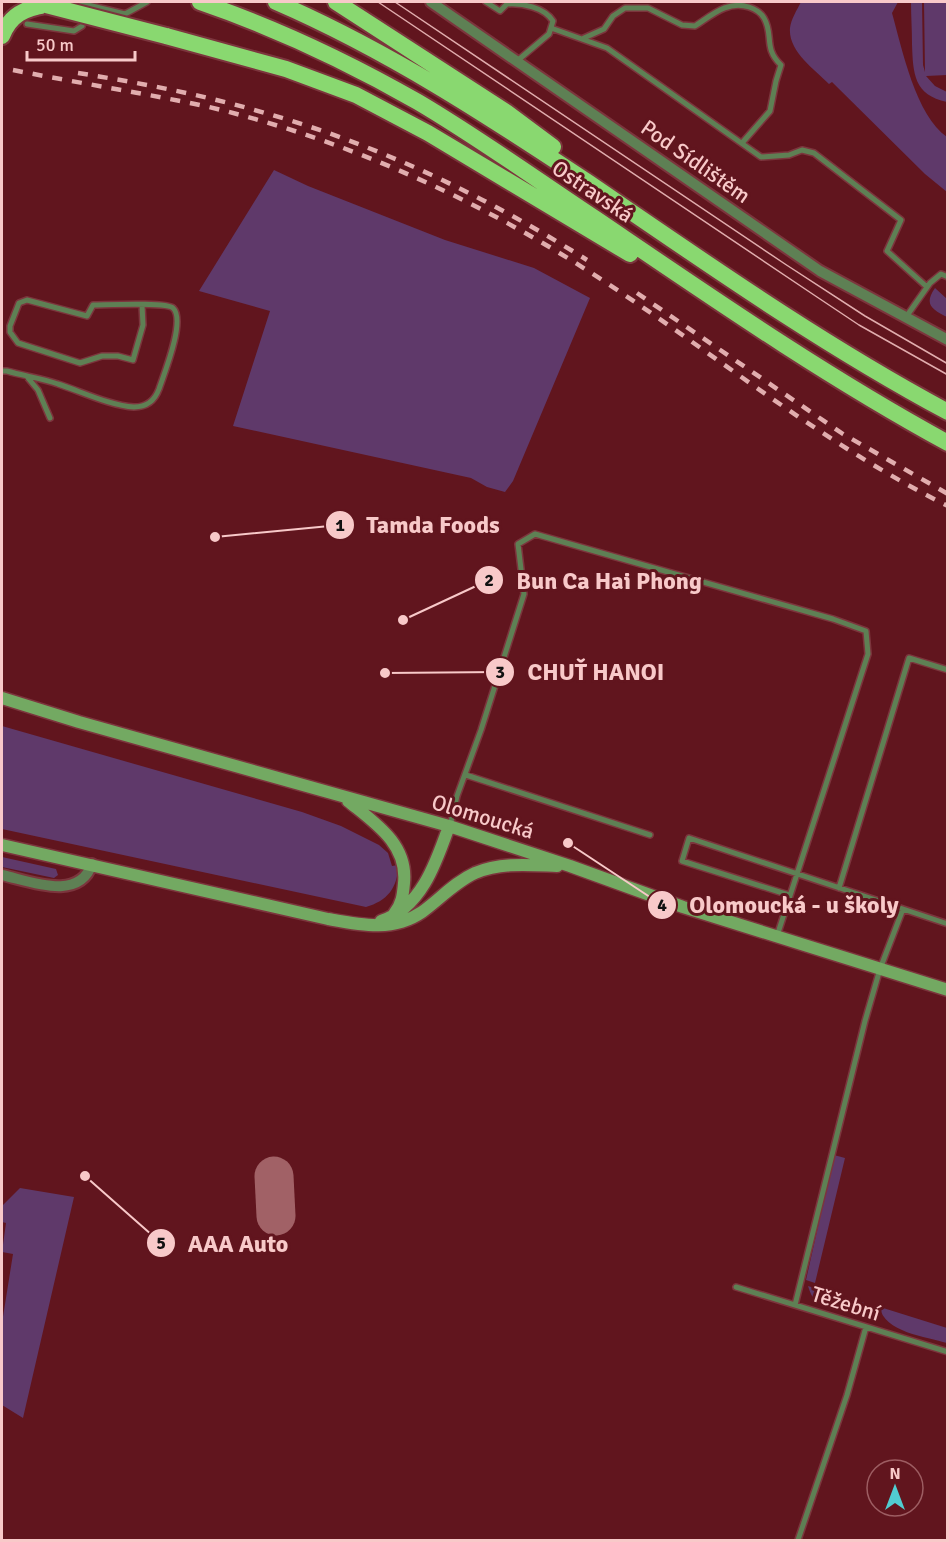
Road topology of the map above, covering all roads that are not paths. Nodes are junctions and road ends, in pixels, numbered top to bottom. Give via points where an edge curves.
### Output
1 (75, 2) edge
2 (147, 2) edge
3 (200, 2) edge
4 (276, 2) edge
5 (336, 2) edge
6 (431, 2) edge
7 (486, 2) edge
8 (39, 3) edge
9 (27, 24) dead end
10 (81, 26) dead end
11 (551, 28) junction
12 (2, 36) edge
13 (584, 38) junction
14 (517, 61) junction
15 (742, 143) junction
16 (647, 223) junction
17 (948, 277) edge
18 (927, 287) junction
19 (711, 297) junction
20 (142, 305) junction
21 (906, 317) junction
22 (948, 340) edge
23 (2, 366) edge
24 (4, 371) edge
25 (27, 376) junction
26 (948, 412) edge
27 (50, 418) dead end
28 (948, 443) edge
29 (948, 670) edge
30 (2, 698) edge
31 (466, 775) junction
32 (342, 796) junction
33 (449, 826) junction
34 (650, 835) dead end
35 (2, 845) edge
36 (92, 864) junction
37 (570, 866) junction
38 (796, 873) junction
39 (2, 875) edge
40 (839, 888) junction
41 (789, 895) junction
42 (903, 909) junction
43 (392, 917) junction
44 (351, 923) junction
45 (948, 924) edge
46 (776, 937) junction
47 (880, 969) junction
48 (948, 990) edge
49 (735, 1287) dead end
50 (795, 1305) junction
51 (866, 1327) junction
52 (948, 1352) edge
53 (798, 1540) edge

1 - 2 lane via 125,14
3 - 19 highway, Ostravská via 306,43 418,103
4 - 16 highway, Ostravská via 351,37 442,88
5 - 16 highway via 506,112 614,191
6 - 14 street, Pod Sídlištěm
7 - 11 lane via 500,11 507,4 534,8 549,16 553,21
8 - 12 highway via 12,18
8 - 19 highway, bridge via 286,69 356,95 428,133 614,246
9 - 10 lane via 74,32
11 - 13 lane
11 - 14 lane
13 - 15 lane via 607,48
13 - 15 lane via 604,29 625,8 648,8 682,25 695,26 728,5 742,4 756,10 764,18 771,53 781,65 770,111
14 - 21 street, Pod Sídlištěm via 820,271
15 - 18 lane via 761,157 802,150 814,153 901,220 887,251
16 - 26 highway, Ostravská via 864,365
17 - 18 lane via 941,274
18 - 21 lane
19 - 28 highway, Ostravská via 842,382
20 - 20 lane via 143,325 133,360 102,356 80,363 18,343 10,332 15,309 27,300 87,316 93,305
20 - 25 lane via 170,306 177,320 159,389 155,399 147,404 135,407 112,402
21 - 22 street, Pod Sídlištěm
23 - 24 lane
24 - 25 lane
25 - 27 lane
29 - 40 lane via 909,658
30 - 32 main road, Olomoucká
31 - 33 lane
31 - 34 lane
31 - 38 lane via 524,594 518,544 535,534 833,619 866,631 868,654
32 - 33 main road, Olomoucká
32 - 43 main road via 383,831 403,856 403,896
33 - 37 main road, Olomoucká
33 - 43 main road via 420,891 404,910
35 - 36 main road
36 - 39 street via 80,882 64,887
36 - 44 main road
37 - 44 main road via 512,865 486,869 410,919 376,926
37 - 46 main road, Olomoucká
38 - 40 lane
38 - 41 lane
38 - 41 lane via 689,838 682,861
40 - 42 lane
41 - 46 lane
42 - 45 lane
42 - 47 lane
43 - 44 main road via 373,923
46 - 47 main road, Olomoucká
47 - 48 main road, Olomoucká
47 - 50 lane
49 - 50 lane, Těžební
50 - 51 lane, Těžební
51 - 52 lane, Těžební
51 - 53 lane

